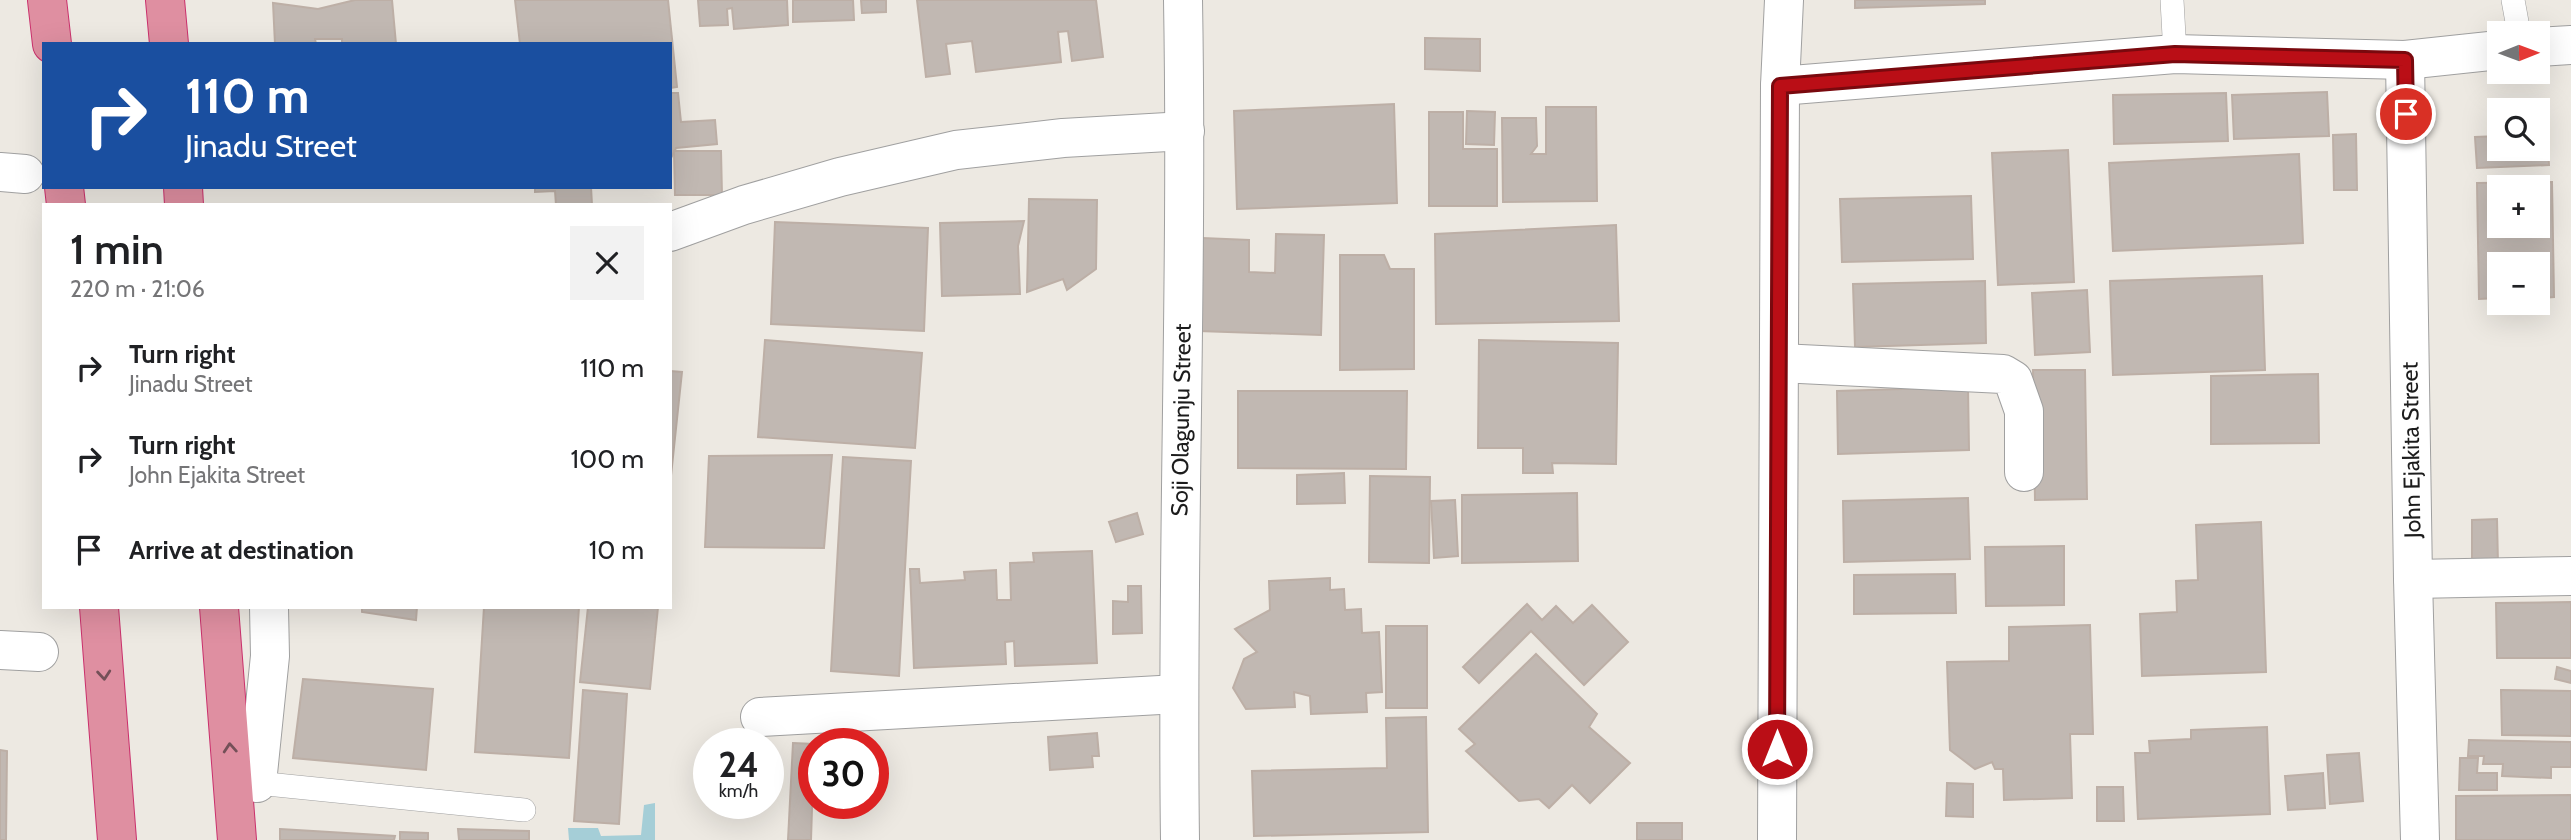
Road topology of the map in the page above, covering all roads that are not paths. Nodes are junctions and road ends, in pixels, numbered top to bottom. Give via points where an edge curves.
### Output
1 (47, 0) edge
2 (165, 0) edge
3 (1183, 0) edge
4 (1784, 0) edge
5 (2172, 0) edge
6 (2513, 0) edge
7 (2517, 21) edge
8 (52, 42) edge
9 (169, 42) edge
10 (2571, 45) edge
11 (2550, 46) edge
12 (2487, 51) edge
13 (2175, 54) junction
14 (2405, 60) junction
15 (1780, 86) junction
16 (1185, 131) junction
17 (672, 231) edge
18 (1780, 363) junction
19 (2024, 472) dead end
20 (2571, 576) edge
21 (2413, 579) junction
22 (99, 609) edge
23 (219, 609) edge
24 (269, 609) edge
25 (0, 650) edge
26 (39, 652) dead end
27 (1178, 694) junction
28 (760, 718) dead end
29 (257, 783) joint
30 (524, 810) dead end
31 (117, 840) edge
32 (237, 840) edge
33 (1180, 840) edge
34 (1777, 840) edge
35 (2420, 840) edge

1 - 8 highway
2 - 9 highway
3 - 16 street, Soji Olagunju Street
4 - 15 street
5 - 13 lane
6 - 7 lane
10 - 11 street
12 - 14 street
13 - 14 street
13 - 15 street
14 - 21 street, John Ejakita Street
15 - 18 street
16 - 17 street via 956,150 841,177
16 - 27 street, Soji Olagunju Street
18 - 19 street via 2003,374 2013,380 2024,411
18 - 34 street
20 - 21 street
21 - 35 street, John Ejakita Street
22 -> 31 highway
32 -> 23 highway
24 - 29 street via 270,656
25 - 26 street
27 - 28 street
27 - 33 street, Soji Olagunju Street
29 - 30 lane

